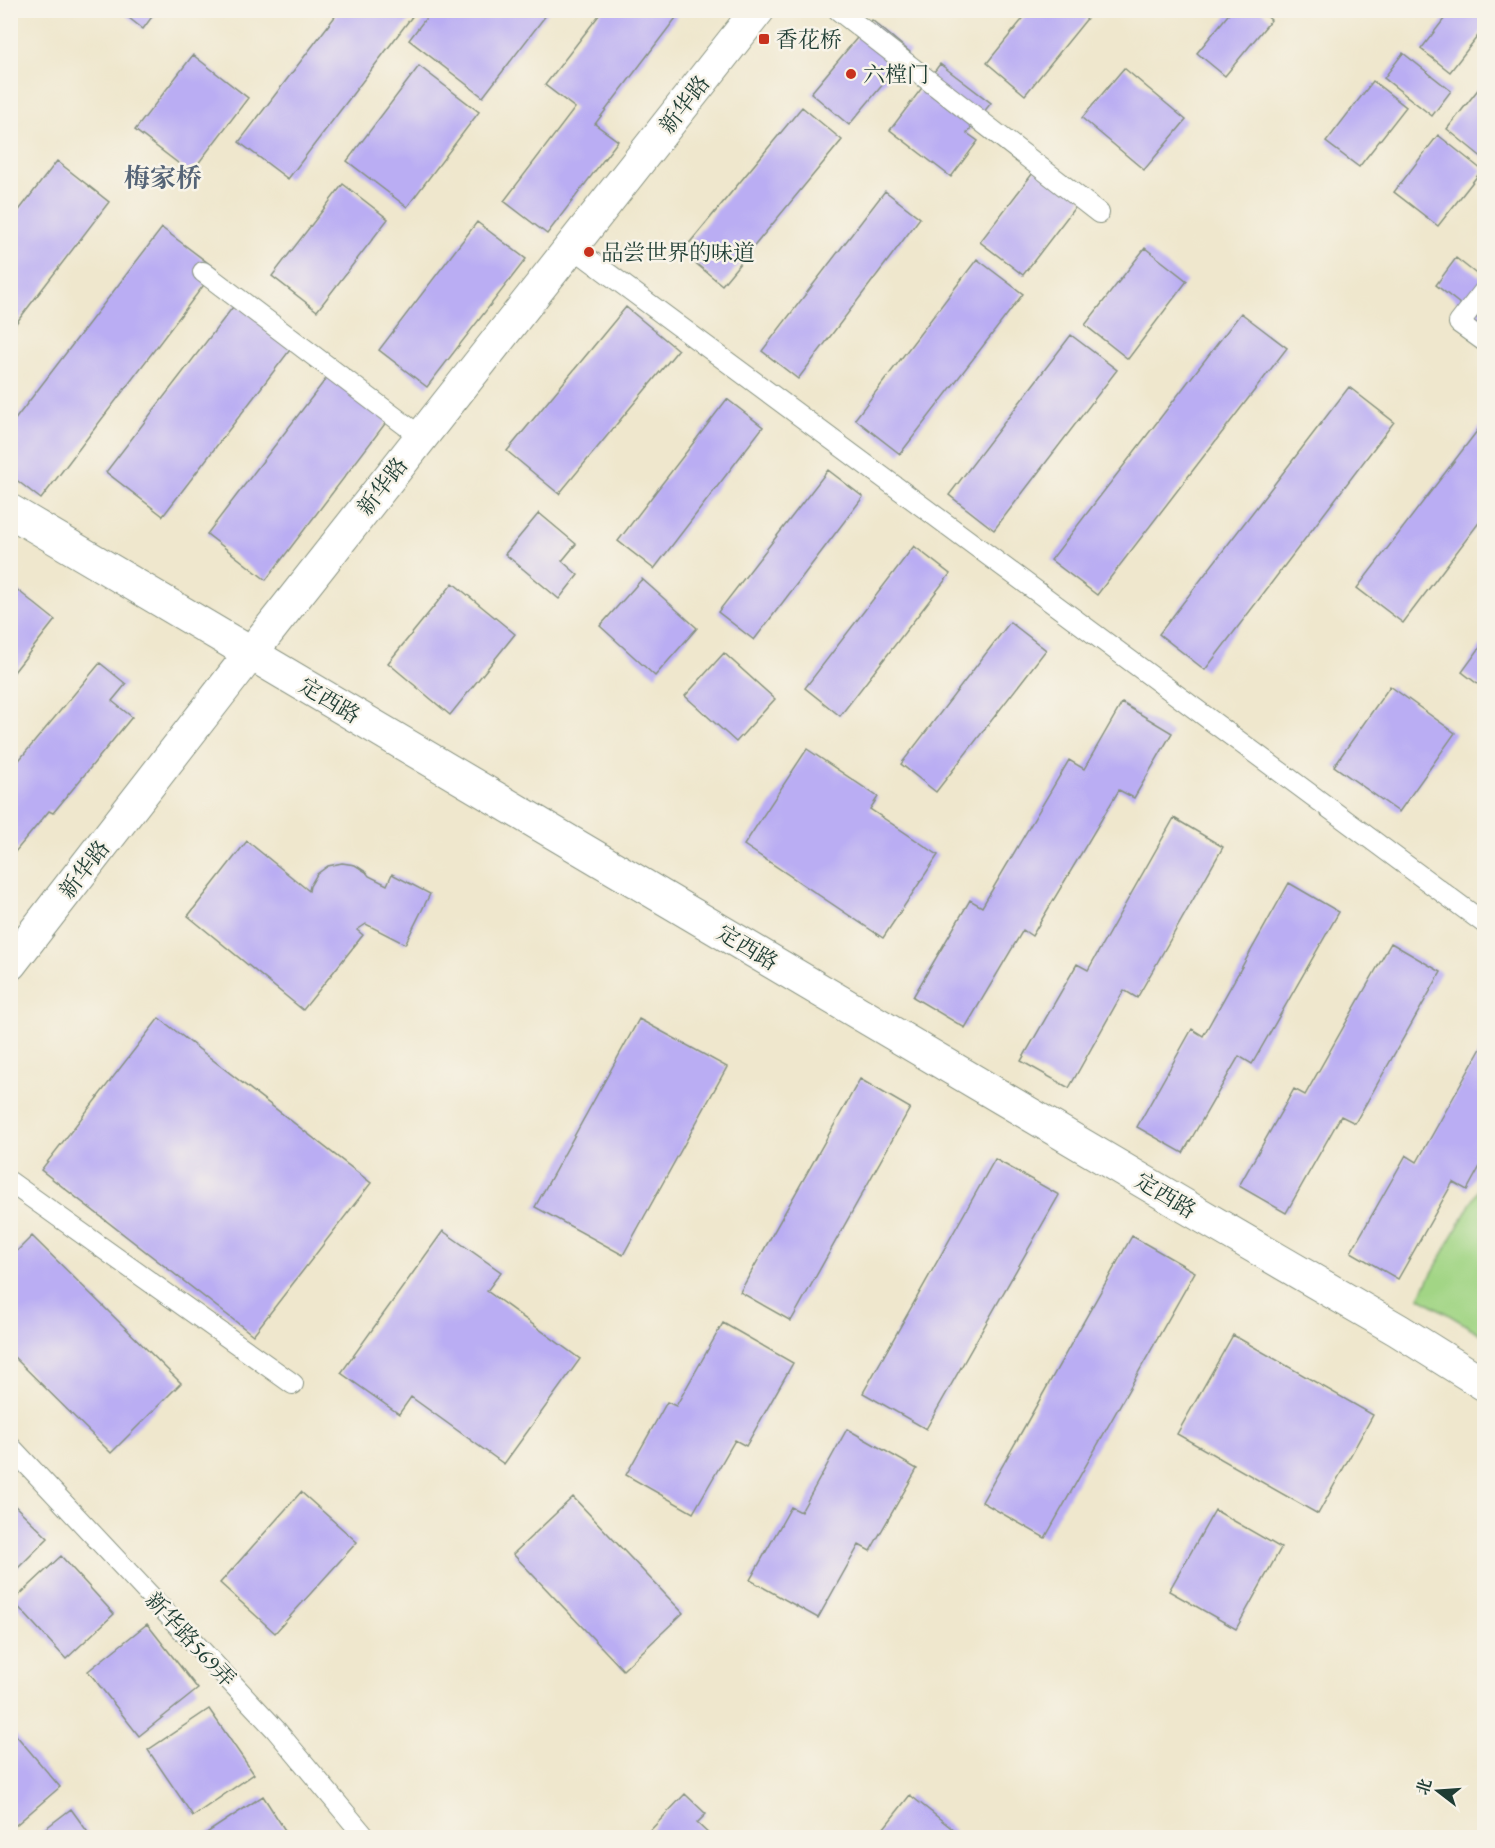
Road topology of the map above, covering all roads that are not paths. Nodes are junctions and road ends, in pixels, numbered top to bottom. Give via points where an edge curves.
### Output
1 (758, 10) edge
2 (838, 10) edge
3 (1099, 213) dead end
4 (571, 246) junction
5 (202, 272) dead end
6 (1485, 291) edge
7 (1485, 341) edge
8 (421, 437) junction
9 (10, 511) edge
10 (251, 653) junction
11 (1485, 923) edge
12 (10, 964) edge
13 (10, 1182) edge
14 (293, 1384) dead end
15 (1485, 1384) edge
16 (10, 1446) edge
17 (366, 1838) edge

1 - 4 street, 新华路
2 - 3 lane
4 - 8 street, 新华路
4 - 11 lane
5 - 8 lane
6 - 7 lane via 1459,323
8 - 10 street, 新华路
9 - 10 street, 定西路
10 - 12 street, 新华路
10 - 15 street, 定西路
13 - 14 lane
16 - 17 lane, 新华路569弄 via 276,1730

